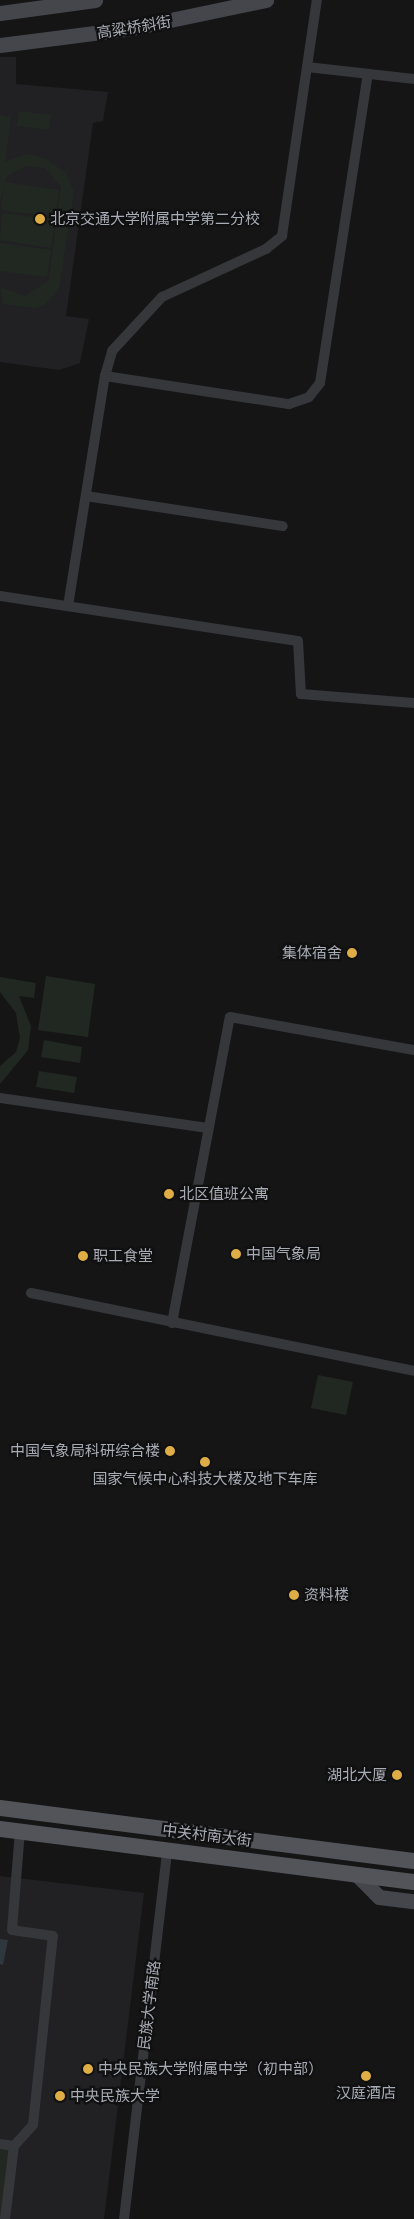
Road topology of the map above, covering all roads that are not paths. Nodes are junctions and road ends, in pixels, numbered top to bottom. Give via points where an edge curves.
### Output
1 (95, 0) edge
2 (266, 0) edge
3 (317, 0) edge
4 (0, 13) edge
5 (0, 45) edge
6 (307, 67) junction
7 (368, 74) junction
8 (414, 79) edge
9 (105, 376) junction
10 (86, 496) junction
11 (283, 526) dead end
12 (0, 596) edge
13 (68, 606) junction
14 (414, 703) edge
15 (414, 1050) edge
16 (0, 1098) edge
17 (208, 1128) junction
18 (31, 1293) dead end
19 (172, 1323) junction
20 (414, 1371) edge
21 (0, 1808) edge
22 (0, 1829) edge
23 (20, 1832) junction
24 (167, 1851) junction
25 (414, 1861) edge
26 (357, 1875) junction
27 (414, 1882) edge
28 (414, 1901) edge
29 (0, 1929) edge
30 (12, 1930) junction
31 (0, 2144) edge
32 (14, 2146) junction
33 (5, 2219) edge
34 (124, 2219) edge

1 - 4 main road
2 - 5 main road, 高粱桥斜街 via 132,28
3 - 6 street
6 - 7 street
6 - 9 street via 282,236 266,249 162,297 112,351
7 - 8 street
7 - 9 street via 322,369 310,397 289,404
9 - 10 street
10 - 11 street
10 - 13 street
12 - 13 street
13 - 14 street via 298,641 300,694
15 - 17 street via 230,1017
16 - 17 street
17 - 19 street
18 - 19 street
19 - 20 street
21 - 25 main road, 中关村南大街
22 - 23 main road, 中关村南大街
23 - 24 main road, 中关村南大街
23 - 30 street
24 - 26 main road, 中关村南大街
24 - 34 street, 民族大学南路
26 - 27 main road, 中关村南大街
26 - 28 main road via 379,1898
29 - 30 street
30 - 32 street via 53,1936 33,2125
31 - 32 street
32 - 33 street

